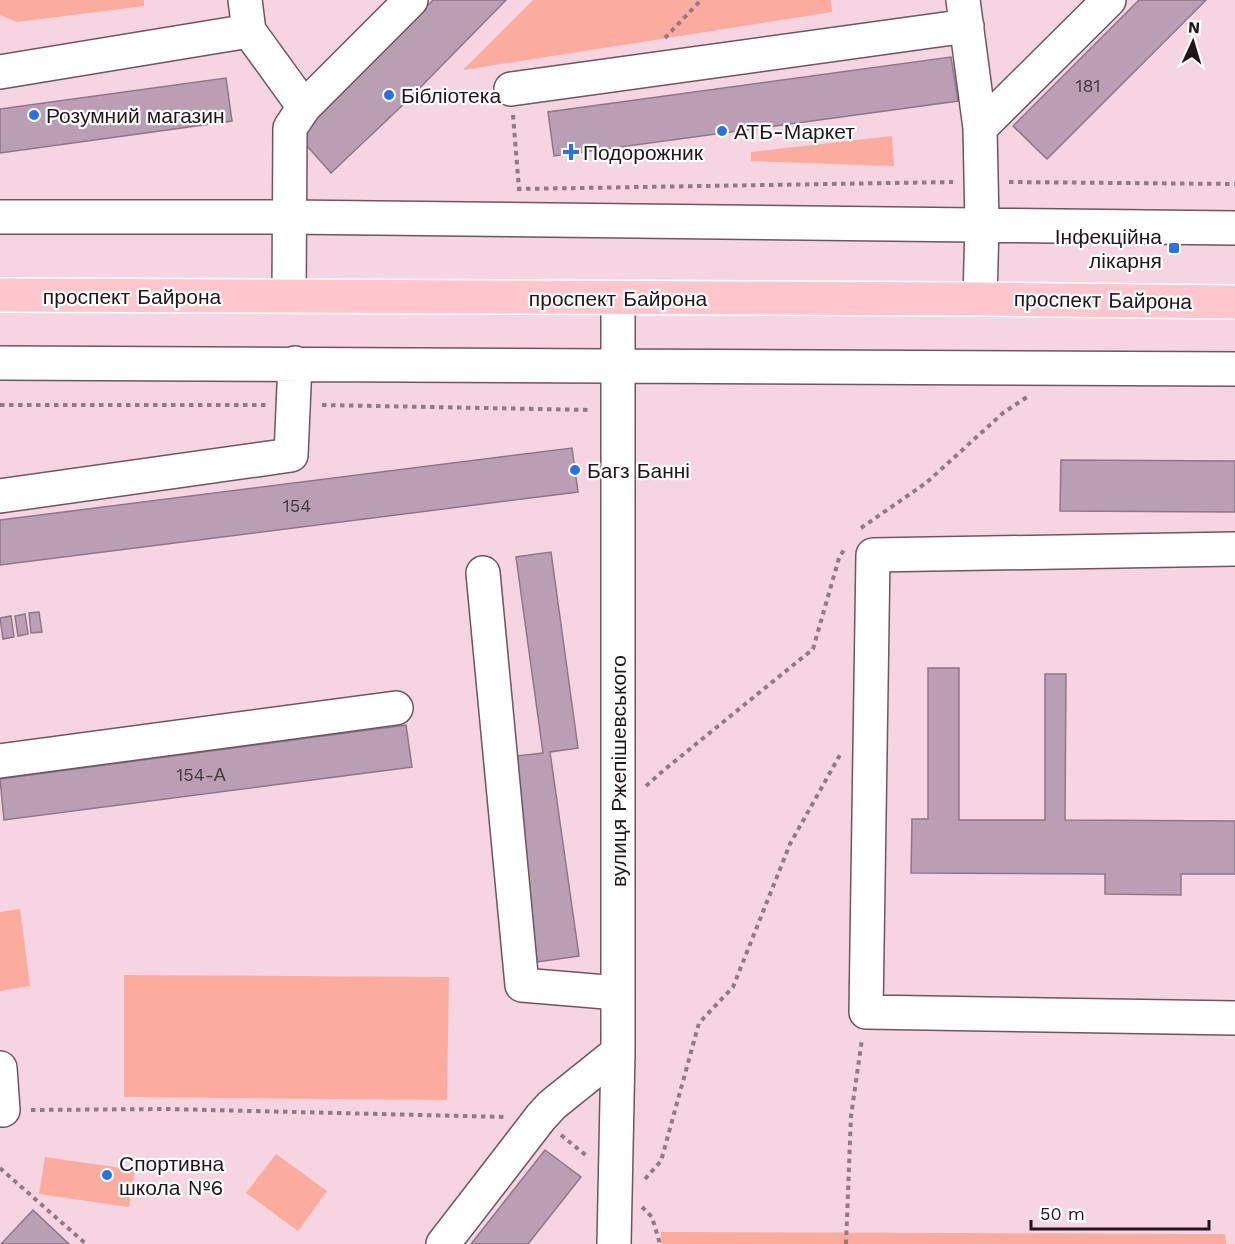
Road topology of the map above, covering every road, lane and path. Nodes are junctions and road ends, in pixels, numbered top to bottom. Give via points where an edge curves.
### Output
1 (411, 0) edge
2 (701, 0) edge
3 (1109, 0) edge
4 (965, 13) edge
5 (247, 15) edge
6 (664, 40) dead end
7 (0, 72) edge
8 (511, 89) joint
9 (304, 107) junction
10 (980, 128) junction
11 (982, 181) junction
12 (1235, 184) edge
13 (507, 189) dead end
14 (519, 189) junction
15 (0, 217) edge
16 (288, 217) junction
17 (982, 224) junction
18 (1235, 228) edge
19 (0, 295) edge
20 (289, 296) junction
21 (618, 298) junction
22 (980, 298) junction
23 (1235, 302) edge
24 (0, 363) edge
25 (295, 363) junction
26 (618, 365) junction
27 (1235, 369) edge
28 (0, 496) edge
29 (1235, 549) edge
30 (483, 573) dead end
31 (396, 708) dead end
32 (842, 751) dead end
33 (0, 761) edge
34 (618, 993) junction
35 (866, 1012) junction
36 (1235, 1018) edge
37 (618, 1052) junction
38 (0, 1068) edge
39 (3, 1110) joint
40 (541, 1118) junction
41 (0, 1168) edge
42 (623, 1188) junction
43 (86, 1244) edge
44 (443, 1244) edge
45 (614, 1244) edge
46 (660, 1244) edge
47 (846, 1244) edge

1 - 9 street
2 - 6 path
3 - 10 street
4 - 8 street
4 - 10 street
5 - 7 street
5 - 9 street
8 - 14 path
9 - 16 street via 290,128
10 - 11 street
11 - 12 path
11 - 14 path
11 - 17 street
13 - 14 path
15 - 16 street
16 - 17 street
16 - 20 street
17 - 18 street
17 - 22 street
19 - 20 main road, проспект Байрона
20 - 21 main road, проспект Байрона
21 - 22 main road, проспект Байрона
21 - 26 street, вулиця Ржепішевського
22 - 23 main road, проспект Байрона
24 - 25 street
25 - 26 street
25 - 28 street via 291,455
26 - 27 street
26 - 34 street, вулиця Ржепішевського
29 - 35 street via 873,555
30 - 34 street via 522,985
31 - 33 street
32 - 42 path via 790,844 733,987 699,1023 661,1161
34 - 37 street, вулиця Ржепішевського
35 - 36 street
35 - 47 path via 851,1116
37 - 40 street
37 - 42 street, вулиця Ржепішевського
38 - 39 street
39 - 40 path via 167,1109
40 - 42 path
40 - 44 street
41 - 43 path
42 - 45 street, вулиця Ржепішевського
42 - 46 path via 652,1217

